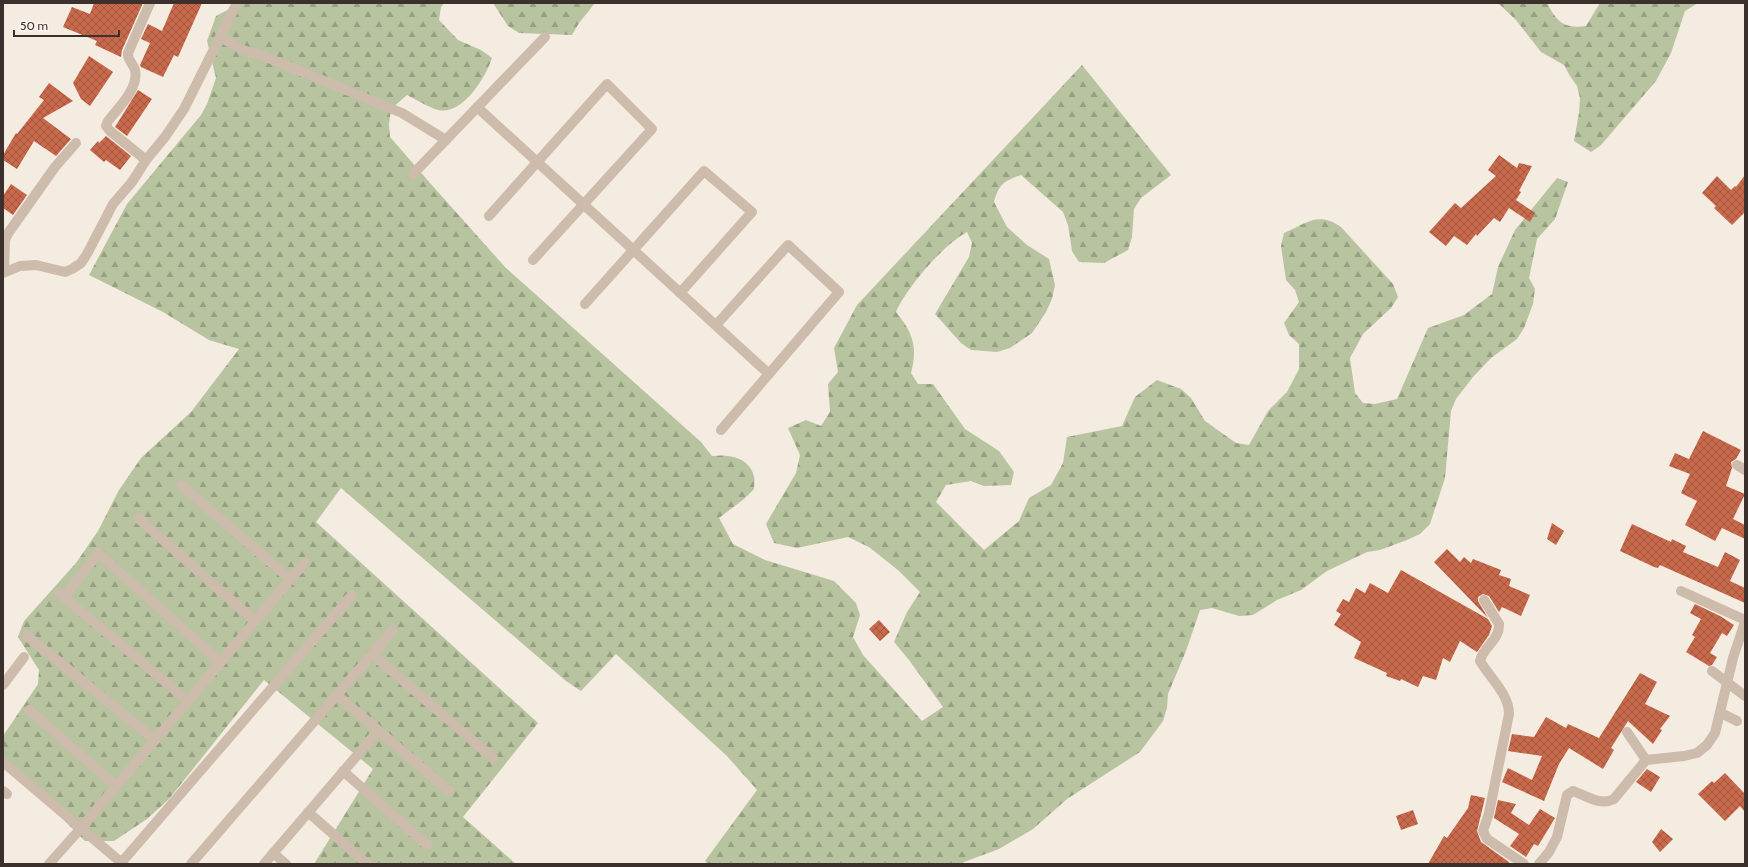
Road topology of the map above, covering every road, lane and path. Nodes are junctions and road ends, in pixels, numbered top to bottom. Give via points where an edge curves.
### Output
1 (150, 3) edge
2 (237, 3) edge
3 (545, 36) dead end
4 (220, 37) junction
5 (477, 107) junction
6 (446, 140) junction
7 (76, 143) dead end
8 (146, 160) junction
9 (537, 162) junction
10 (413, 174) dead end
11 (583, 204) junction
12 (489, 216) dead end
13 (634, 250) junction
14 (533, 260) dead end
15 (3, 272) edge
16 (680, 293) junction
17 (585, 304) dead end
18 (716, 325) junction
19 (769, 374) junction
20 (721, 430) dead end
21 (181, 485) dead end
22 (139, 519) dead end
23 (305, 562) dead end
24 (290, 579) junction
25 (1681, 591) dead end
26 (352, 595) dead end
27 (1484, 600) dead end
28 (255, 621) junction
29 (1745, 621) edge
30 (393, 630) dead end
31 (26, 636) dead end
32 (372, 654) junction
33 (24, 657) dead end
34 (220, 662) junction
35 (1712, 671) dead end
36 (1729, 682) junction
37 (3, 685) edge
38 (338, 695) junction
39 (1745, 696) edge
40 (188, 701) junction
41 (29, 710) dead end
42 (1720, 713) junction
43 (1737, 721) dead end
44 (378, 731) junction
45 (1626, 732) dead end
46 (155, 740) junction
47 (493, 758) dead end
48 (1646, 760) junction
49 (3, 762) edge
50 (343, 771) junction
51 (116, 786) junction
52 (449, 791) dead end
53 (308, 812) junction
54 (81, 828) junction
55 (427, 845) dead end
56 (273, 853) junction
57 (122, 863) edge
58 (49, 864) edge
59 (191, 864) edge
60 (264, 864) edge
61 (286, 864) edge
62 (367, 864) edge
63 (1524, 864) edge
64 (1539, 864) edge

1 - 8 street via 127,57 134,68 134,85 106,126
2 - 4 street
3 - 5 street
4 - 6 street via 243,50 266,56 402,113
4 - 8 street via 184,109
5 - 6 street
5 - 9 street
6 - 10 street
7 - 15 street via 55,167 9,232 5,240
8 - 15 street via 113,204 81,263 65,272 36,265 20,266
9 - 11 street
9 - 11 street via 607,84 652,129
9 - 12 street
11 - 13 street
11 - 14 street
13 - 16 street
13 - 16 street via 704,171 752,212
13 - 17 street
16 - 18 street
18 - 19 street
18 - 19 street via 788,245 794,250 839,292
19 - 20 street
21 - 24 street
22 - 28 street
23 - 24 street
24 - 28 street
25 - 29 street
26 - 57 street
27 - 63 street via 1500,627 1496,638 1481,656 1480,661 1505,697 1509,714 1483,831 1487,839
28 - 34 street
29 - 36 street via 1733,658
30 - 32 street
31 - 46 street
32 - 38 street
32 - 47 street
33 - 37 street
34 - 40 street
34 - 40 street via 98,553 61,594
35 - 36 street
36 - 39 street
36 - 42 street
38 - 44 street
38 - 59 street
40 - 46 street
41 - 51 street
42 - 43 street
42 - 48 street via 1715,733 1698,753
44 - 50 street
44 - 52 street
45 - 48 street
46 - 51 street
48 - 64 street via 1609,802 1602,802 1574,791 1567,795 1557,837
49 - 54 street
50 - 53 street
50 - 55 street
51 - 54 street
53 - 56 street
53 - 62 street
54 - 57 street
54 - 58 street
56 - 60 street
56 - 61 street

